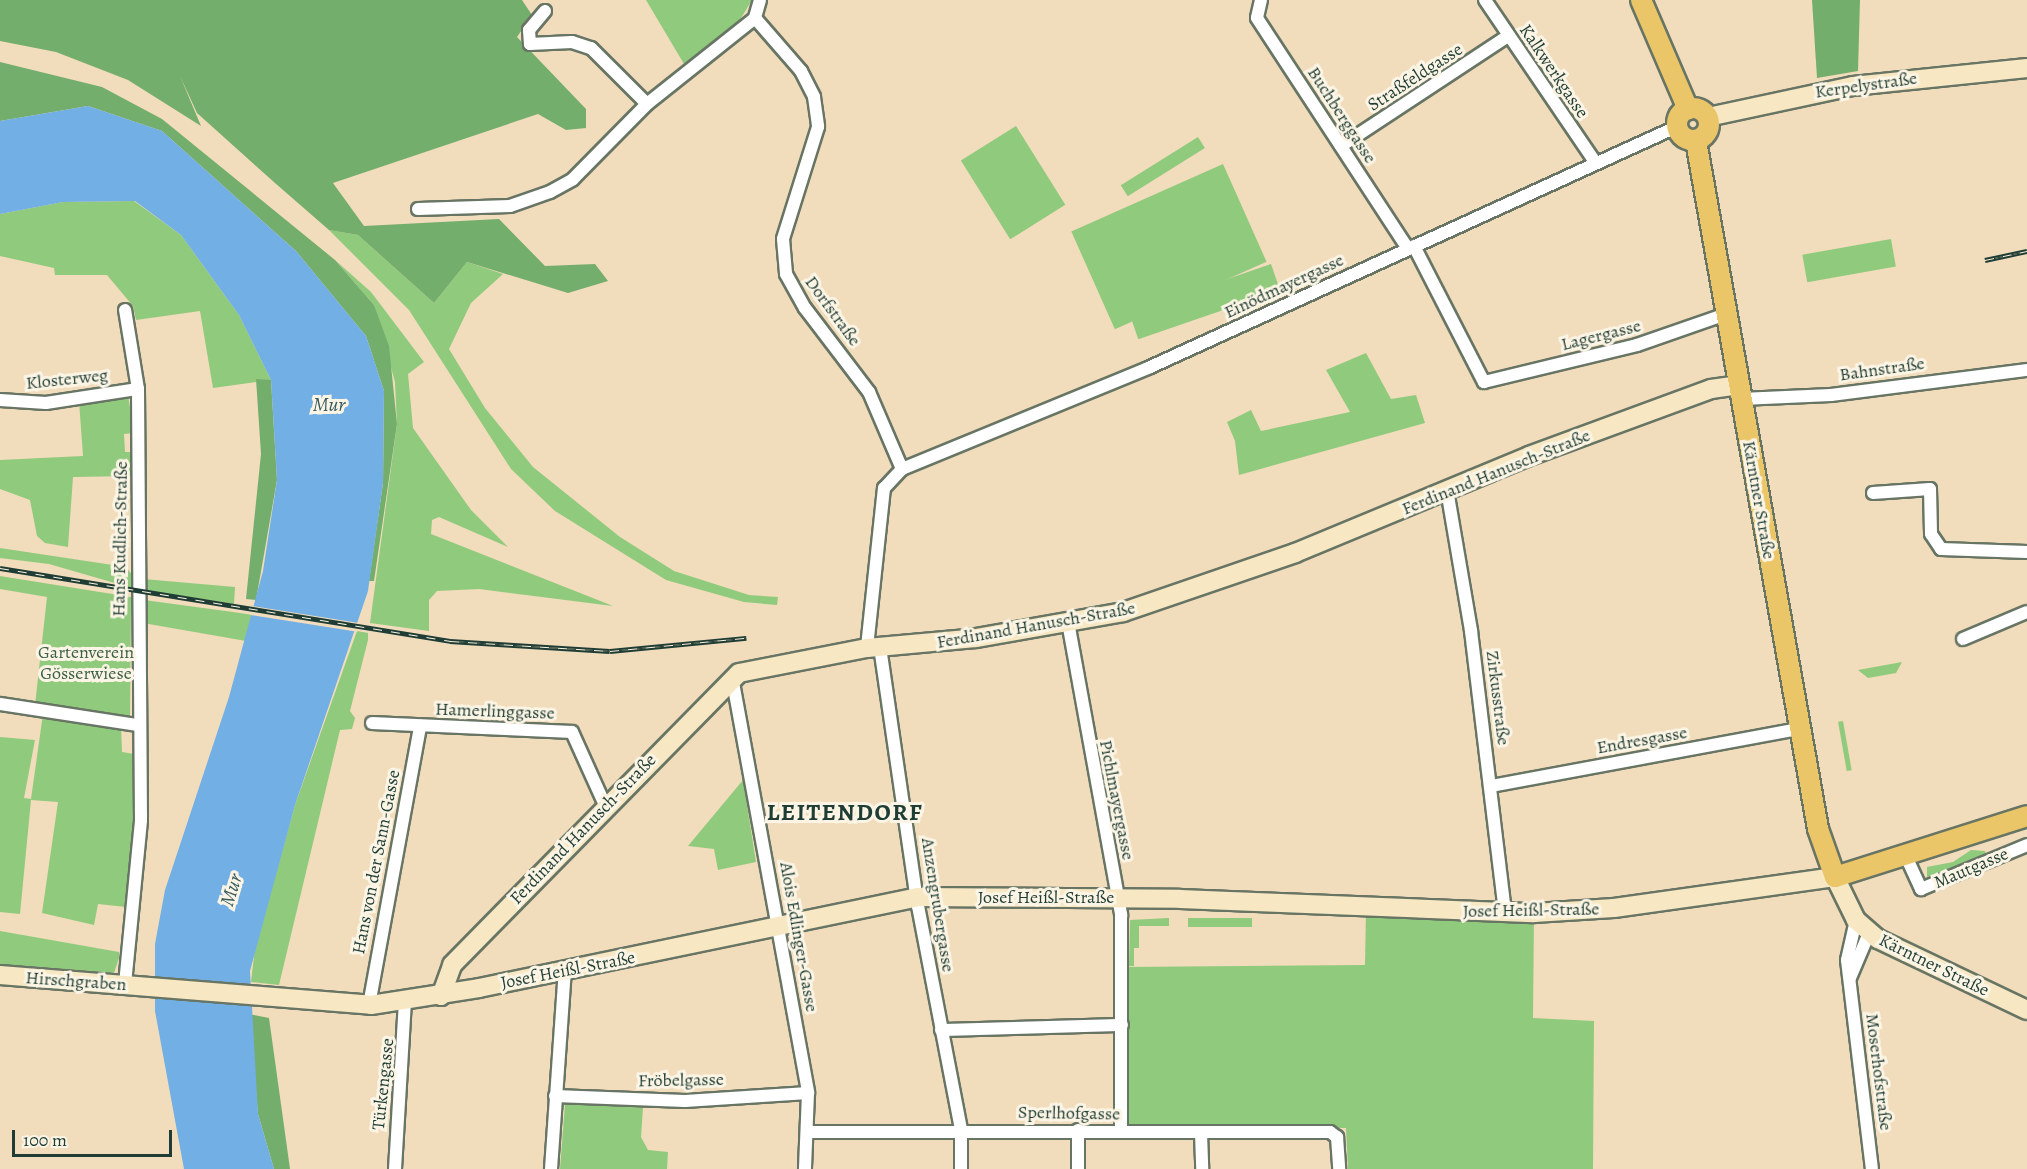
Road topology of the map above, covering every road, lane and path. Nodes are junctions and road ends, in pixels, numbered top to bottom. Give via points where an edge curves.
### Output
1 (760, 0) edge
2 (1261, 0) edge
3 (1485, 0) edge
4 (1641, 0) edge
5 (545, 11) dead end
6 (754, 18) junction
7 (1508, 36) junction
8 (2027, 68) edge
9 (647, 104) junction
10 (1688, 109) junction
11 (1708, 117) junction
12 (1676, 127) junction
13 (1695, 141) junction
14 (1341, 146) junction
15 (1595, 162) junction
16 (418, 209) dead end
17 (1411, 247) junction
18 (126, 310) dead end
19 (1726, 314) junction
20 (2027, 370) edge
21 (1483, 381) joint
22 (138, 389) junction
23 (1740, 392) junction
24 (0, 400) edge
25 (902, 469) junction
26 (1447, 490) junction
27 (1873, 493) dead end
28 (2027, 552) edge
29 (2027, 612) edge
30 (1068, 622) junction
31 (1963, 639) dead end
32 (873, 648) junction
33 (732, 677) junction
34 (0, 704) edge
35 (372, 723) dead end
36 (138, 725) junction
37 (420, 726) junction
38 (1800, 729) junction
39 (1491, 786) junction
40 (605, 806) junction
41 (2027, 816) edge
42 (2027, 845) edge
43 (1904, 852) junction
44 (1835, 877) junction
45 (917, 897) junction
46 (1118, 897) junction
47 (1505, 911) junction
48 (1856, 920) junction
49 (778, 926) junction
50 (1869, 933) junction
51 (565, 971) junction
52 (0, 975) edge
53 (1849, 979) junction
54 (125, 984) junction
55 (265, 995) joint
56 (441, 996) junction
57 (405, 1002) junction
58 (369, 1005) junction
59 (2027, 1010) edge
60 (1122, 1026) junction
61 (941, 1030) junction
62 (808, 1093) junction
63 (555, 1096) junction
64 (1078, 1130) junction
65 (961, 1131) junction
66 (1121, 1131) junction
67 (807, 1132) junction
68 (1201, 1133) junction
69 (395, 1169) edge
70 (551, 1169) edge
71 (805, 1169) edge
72 (961, 1169) edge
73 (1078, 1169) edge
74 (1202, 1169) edge
75 (1339, 1169) edge
76 (1872, 1169) edge

1 - 6 street
2 - 14 street, Buchberggasse via 1257,18
3 - 7 street, Kalkwerkgasse
4 - 10 main road
5 - 9 street via 529,30 530,44 572,42 591,48
6 - 9 street
6 - 25 street, Dorfstraße via 801,71 814,97 818,127 783,239 786,274 805,308 869,392
7 - 14 street, Straßfeldgasse
7 - 15 street, Kalkwerkgasse
8 - 11 main road, Kerpelystraße via 1844,87
9 - 16 street via 573,179 535,200 510,206
10 - 11 main road
10 - 12 main road
11 - 13 main road via 1706,135
12 - 13 main road via 1683,138
12 - 15 street, Einödmayergasse
13 - 19 main road, Kärntner Straße
14 - 17 street, Buchberggasse
15 - 17 street, Einödmayergasse
17 - 21 street, Buchberggasse
17 - 25 street, Einödmayergasse via 1148,368
18 - 22 street, Hans Kudlich-Straße
19 - 21 street, Lagergasse via 1586,358
19 - 23 main road, Kärntner Straße
20 - 23 street, Bahnstraße via 1831,395
22 - 24 street, Klosterweg via 46,403
22 - 36 street, Hans Kudlich-Straße
23 - 26 main road, Ferdinand Hanusch-Straße via 1711,389
23 - 38 main road, Kärntner Straße
25 - 32 street via 884,488
26 - 30 main road, Ferdinand Hanusch-Straße via 1173,597
26 - 39 street, Zirkusstraße
27 - 28 street via 1930,489 1931,534 1941,549
29 - 31 street
30 - 32 main road, Ferdinand Hanusch-Straße via 976,638
30 - 46 street, Pichlmayergasse via 1095,795
32 - 33 main road, Ferdinand Hanusch-Straße
32 - 45 street, Anzengrubergasse
33 - 40 main road, Ferdinand Hanusch-Straße
33 - 49 street, Alois Edlinger-Gasse
34 - 36 street
35 - 37 street, Hamerlinggasse
36 - 54 street, Hans Kudlich-Straße via 141,820
37 - 40 street, Hamerlinggasse via 572,732
37 - 58 street, Hans von der Sann-Gasse
38 - 39 street, Endresgasse
38 - 44 main road, Kärntner Straße via 1827,858
39 - 47 street, Zirkusstraße
40 - 56 main road, Ferdinand Hanusch-Straße via 452,964
41 - 43 main road, Mautgasse
42 - 43 street, Mautgasse via 1921,890
43 - 44 main road, Mautgasse
44 - 47 main road, Josef Heißl-Straße via 1614,909
44 - 48 main road, Kärntner Straße
45 - 46 main road, Josef Heißl-Straße
45 - 49 main road, Josef Heißl-Straße
45 - 61 street, Anzengrubergasse
46 - 47 main road, Josef Heißl-Straße
46 - 60 street, Pichlmayergasse
48 - 50 main road, Kärntner Straße
48 - 53 street, Moserhofstraße via 1847,950
49 - 51 main road, Josef Heißl-Straße
49 - 62 street, Alois Edlinger-Gasse
50 - 53 street
50 - 59 main road, Kärntner Straße
51 - 56 main road, Josef Heißl-Straße
51 - 63 street
52 - 54 main road, Hirschgraben
53 - 76 street, Moserhofstraße
54 - 55 main road, Hirschgraben
55 - 58 main road, Josef Heißl-Straße
56 - 57 main road, Josef Heißl-Straße
57 - 58 main road, Josef Heißl-Straße
57 - 69 street, Türkengasse
60 - 61 street
60 - 66 street, Pichlmayergasse
61 - 65 street, Anzengrubergasse
62 - 63 street, Fröbelgasse via 685,1101
62 - 67 street, Alois Edlinger-Gasse
63 - 70 street
64 - 65 street, Sperlhofgasse
64 - 66 street, Sperlhofgasse
64 - 73 street
65 - 67 street, Sperlhofgasse
65 - 72 street, Anzengrubergasse
66 - 68 street, Sperlhofgasse
67 - 71 street, Alois Edlinger-Gasse
68 - 74 street
68 - 75 street, Sperlhofgasse via 1330,1132 1337,1137

